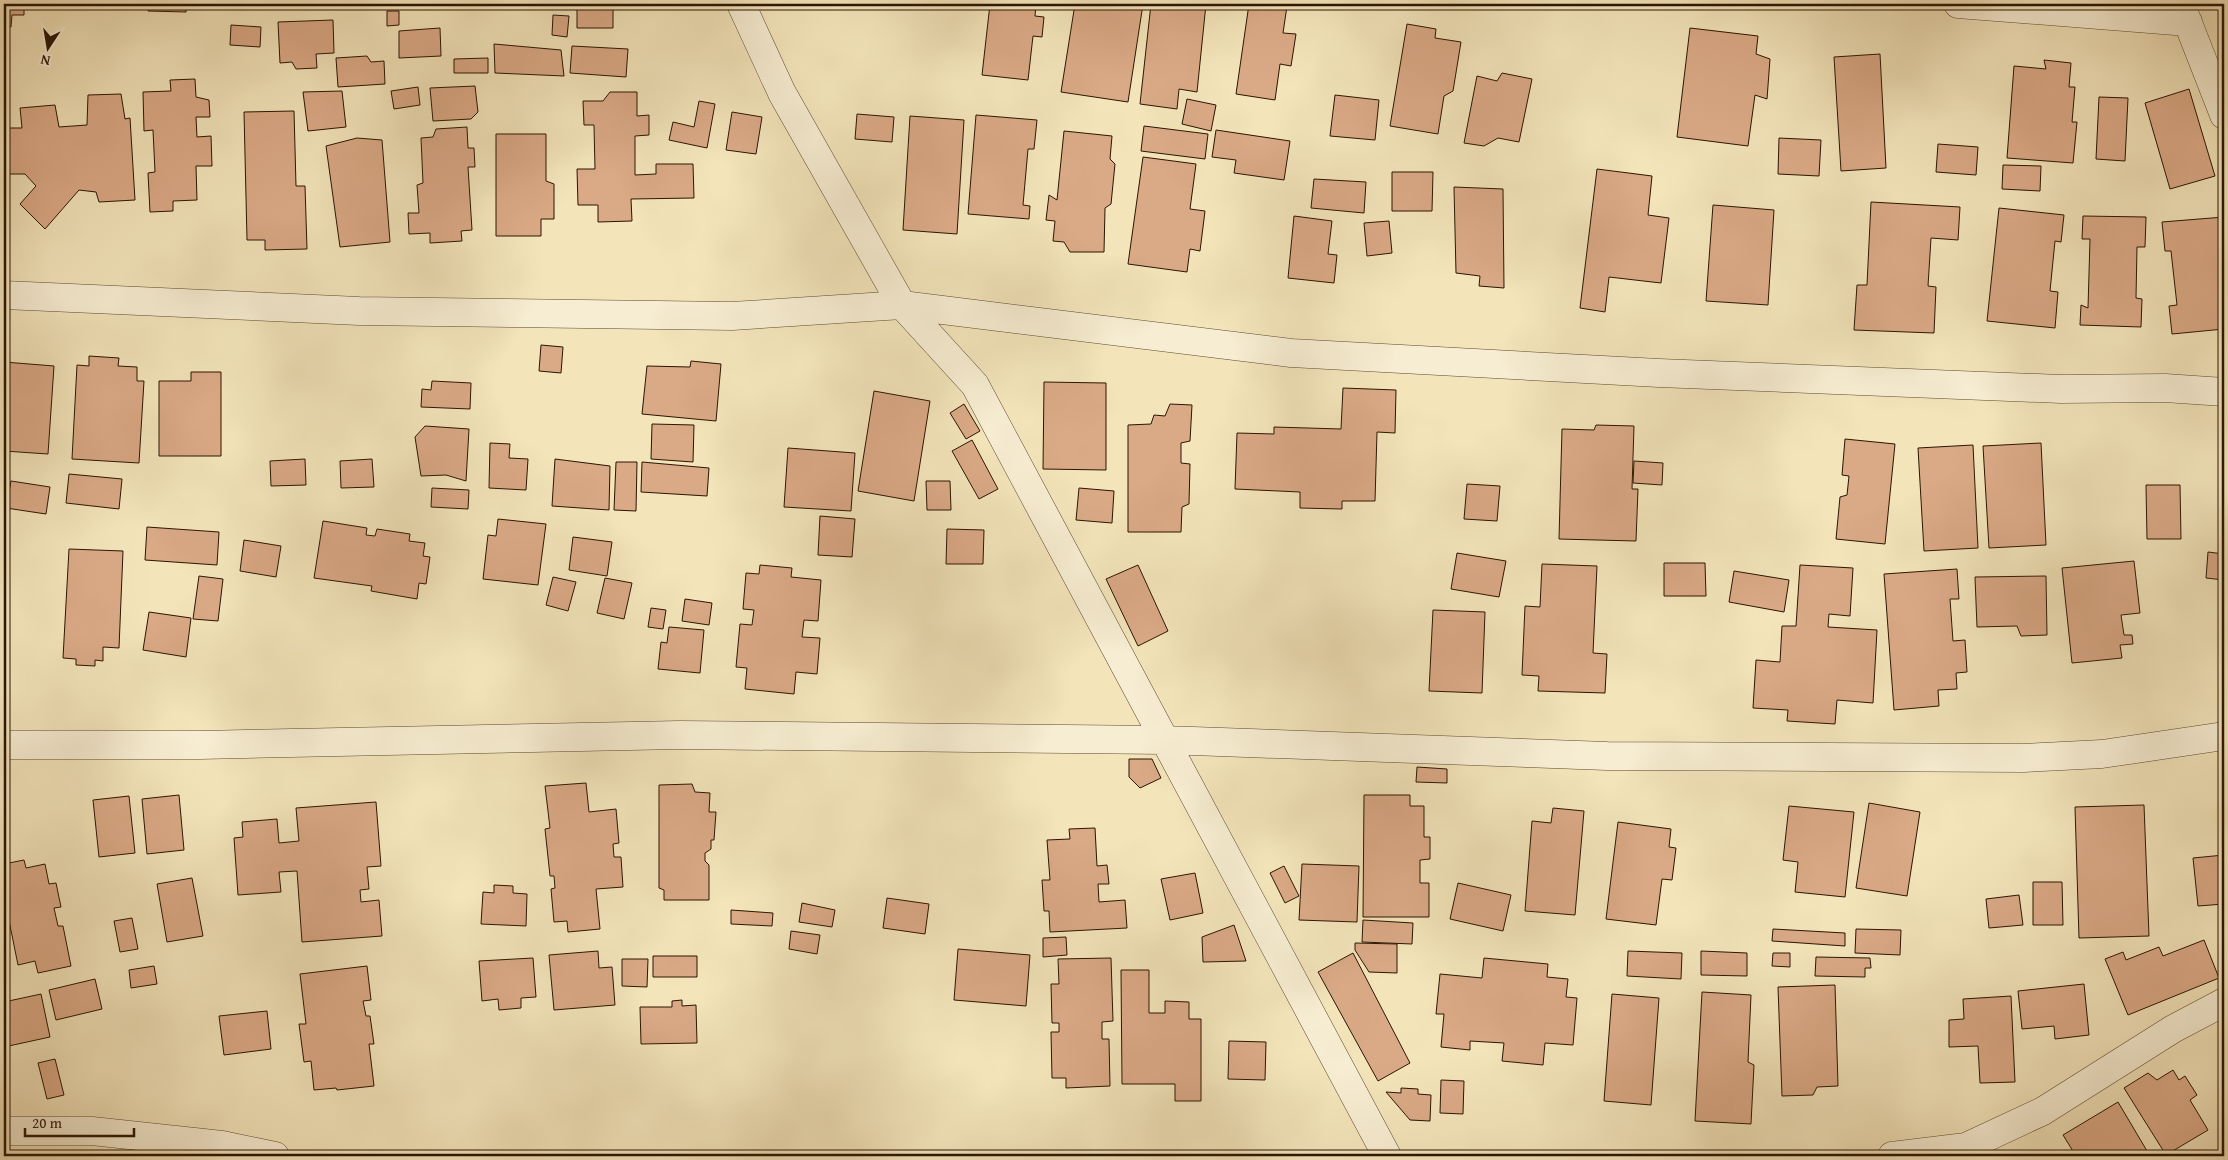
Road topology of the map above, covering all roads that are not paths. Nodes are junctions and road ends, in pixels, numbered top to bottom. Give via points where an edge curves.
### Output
1 (741, 4) edge
2 (1958, 4) edge
3 (2184, 13) edge
4 (2224, 115) edge
5 (4, 295) edge
6 (902, 305) junction
7 (2224, 392) edge
8 (2224, 736) edge
9 (1165, 740) junction
10 (4, 745) edge
11 (2224, 1002) edge
12 (4, 1131) edge
13 (274, 1156) edge
14 (1386, 1156) edge
15 (1892, 1156) edge

1 - 6 street via 782,93
2 - 3 street
3 - 4 street
5 - 6 street via 359,311 732,316
6 - 7 street via 1291,353 1659,373
6 - 9 street via 975,385
8 - 9 street via 2102,754 2023,758 1607,756
9 - 10 street via 679,735 210,745
9 - 14 street
11 - 15 street via 2173,1029 2043,1111 2009,1127 1966,1146
12 - 13 street via 92,1131 222,1145

